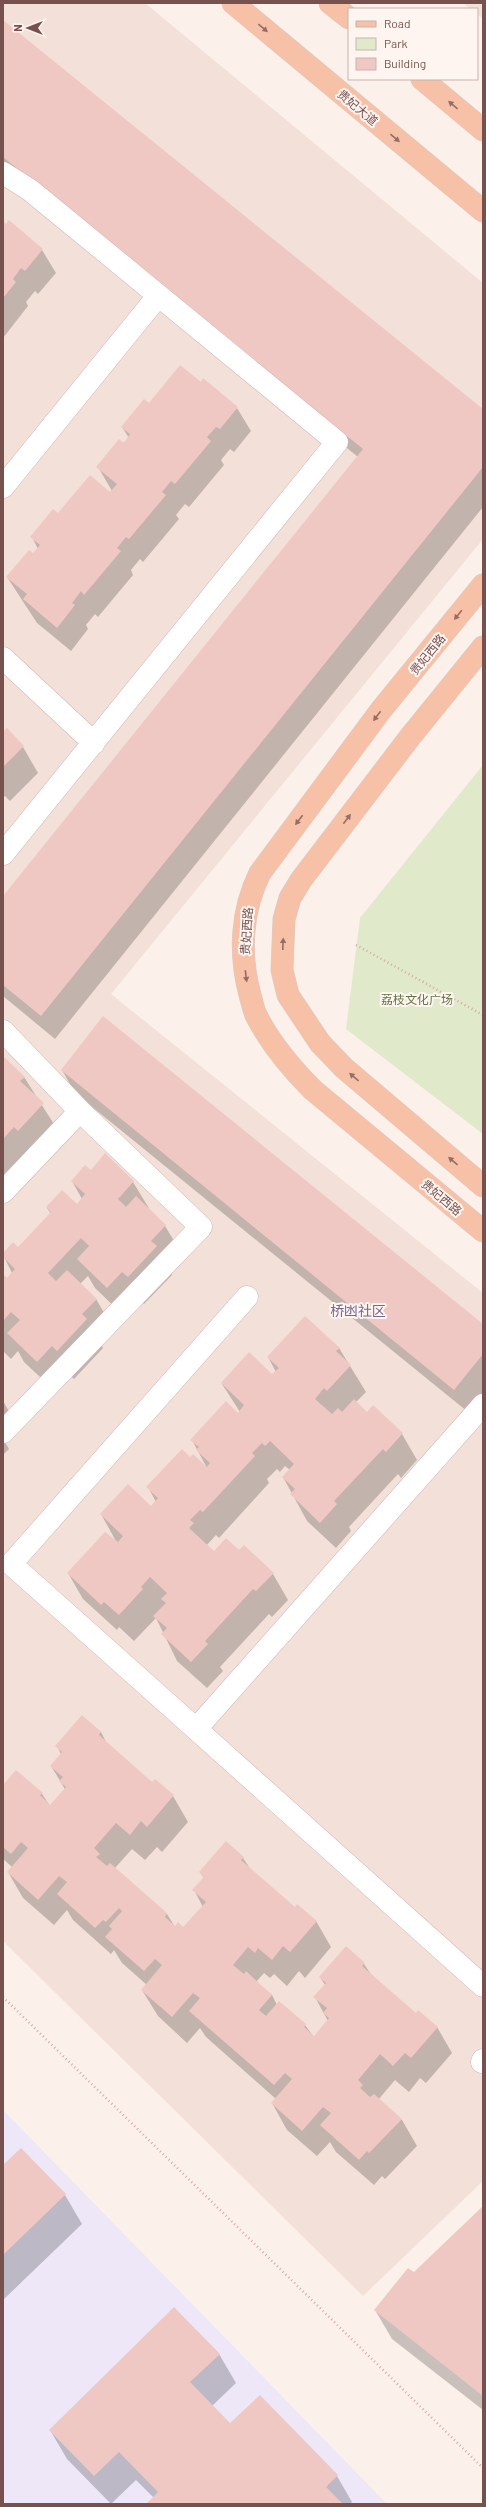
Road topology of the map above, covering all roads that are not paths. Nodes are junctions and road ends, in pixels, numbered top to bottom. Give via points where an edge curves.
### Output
1 (233, 3) edge
2 (330, 3) edge
3 (348, 17) edge
4 (423, 80) edge
5 (483, 130) edge
6 (3, 173) edge
7 (483, 211) edge
8 (158, 296) junction
9 (3, 487) edge
10 (483, 585) edge
11 (483, 647) edge
12 (3, 658) edge
13 (94, 744) junction
14 (3, 854) edge
15 (3, 1031) edge
16 (80, 1111) junction
17 (483, 1186) edge
18 (3, 1192) edge
19 (483, 1231) edge
20 (248, 1297) dead end
21 (483, 1406) edge
22 (3, 1432) edge
23 (196, 1729) junction
24 (483, 1986) edge

1 -> 7 main road, 贵妃大道
2 - 3 main road
5 -> 4 main road
6 - 8 lane via 30,190
8 - 9 lane
8 - 13 lane via 337,442
10 -> 19 main road, 贵妃西路 via 381,710 260,873 251,890 243,944 246,980 255,1014 290,1068
17 -> 11 main road via 344,1068 320,1043 288,995 282,970 284,919 290,898 301,880 410,737
12 - 13 lane
13 - 14 lane
15 - 16 lane
16 - 18 lane
16 - 22 lane via 201,1227
20 - 23 lane via 11,1564
21 - 23 lane
23 - 24 lane

